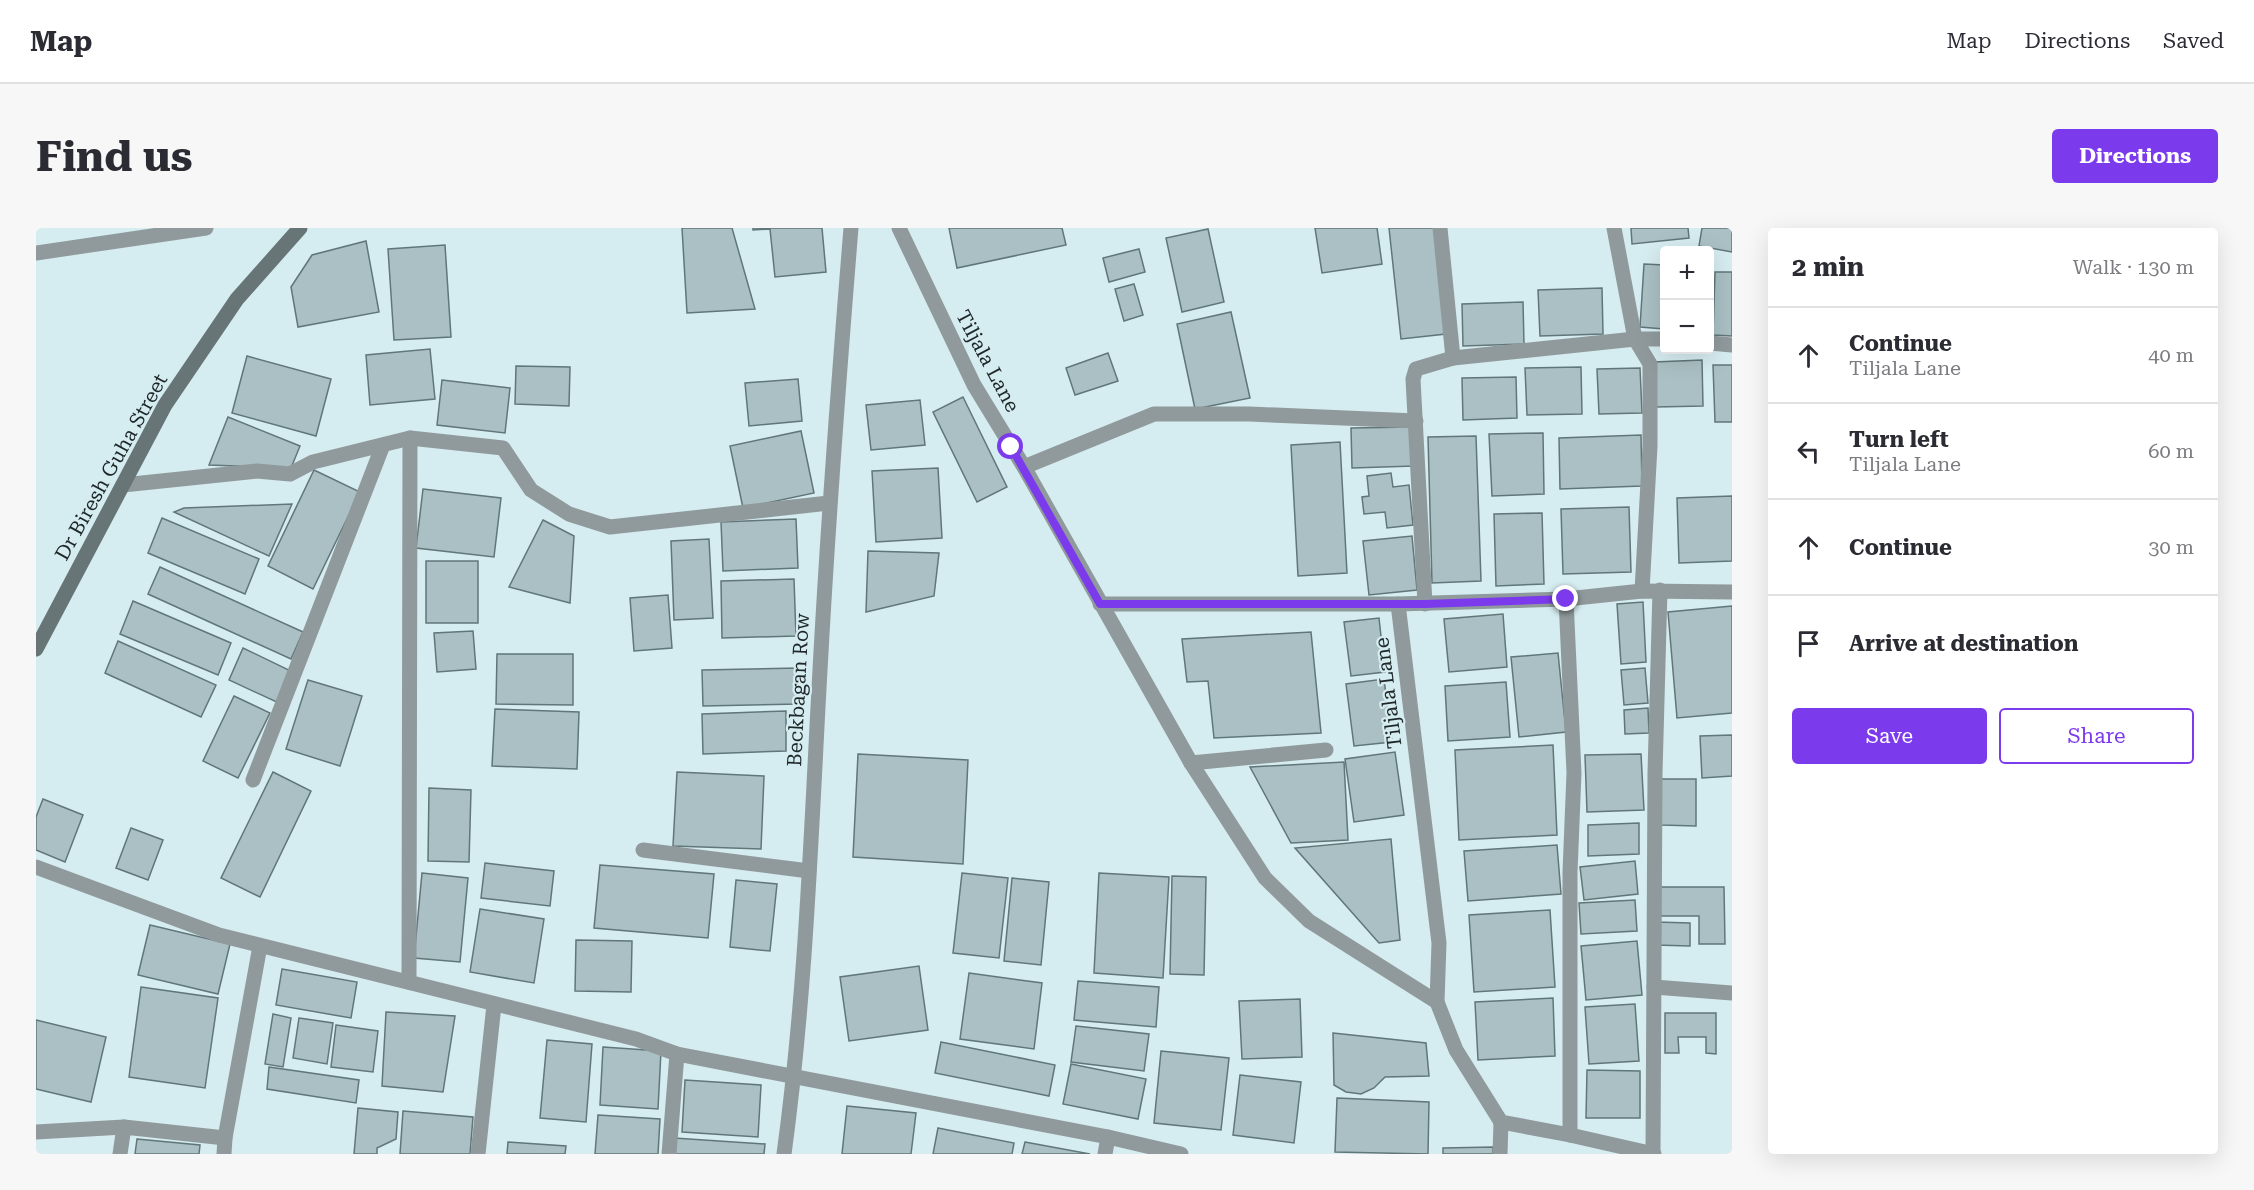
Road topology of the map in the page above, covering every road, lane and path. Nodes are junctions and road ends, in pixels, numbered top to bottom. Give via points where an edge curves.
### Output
1 (206, 228) edge
2 (300, 228) edge
3 (851, 228) edge
4 (899, 228) edge
5 (1440, 228) edge
6 (1614, 228) edge
7 (36, 254) edge
8 (1635, 339) junction
9 (1660, 339) edge
10 (1714, 343) edge
11 (1732, 345) edge
12 (1453, 358) junction
13 (1416, 421) junction
14 (410, 438) junction
15 (383, 445) junction
16 (1024, 467) junction
17 (123, 485) junction
18 (829, 503) junction
19 (1660, 590) junction
20 (1642, 591) junction
21 (1732, 592) edge
22 (1566, 599) junction
23 (1100, 604) junction
24 (1398, 604) junction
25 (1425, 604) junction
26 (37, 644) edge
27 (1326, 750) dead end
28 (1191, 763) junction
29 (253, 780) dead end
30 (643, 850) dead end
31 (36, 867) edge
32 (809, 871) junction
33 (260, 946) junction
34 (409, 982) junction
35 (1654, 987) junction
36 (1732, 993) edge
37 (1437, 1002) junction
38 (494, 1005) junction
39 (677, 1054) junction
40 (795, 1076) junction
41 (1500, 1122) junction
42 (124, 1127) junction
43 (36, 1132) edge
44 (1570, 1135) junction
45 (1108, 1137) junction
46 (225, 1138) junction
47 (120, 1154) edge
48 (224, 1154) edge
49 (478, 1154) edge
50 (669, 1154) edge
51 (784, 1154) edge
52 (1105, 1154) edge
53 (1180, 1154) edge
54 (1500, 1154) edge
55 (1654, 1154) edge

1 - 7 street
2 - 17 main road, Dr Biresh Guha Street via 237,299 165,405
3 - 18 street, Beckbagan Row
4 - 16 street, Tiljala Lane via 974,385
5 - 12 street
6 - 8 street
8 - 9 street
8 - 12 street
8 - 20 street via 1650,364
10 - 11 street
12 - 13 street via 1416,369
13 - 16 street via 1154,414
13 - 25 street
14 - 15 street
14 - 18 street via 503,448 531,490 569,514 610,527
14 - 34 street
15 - 17 street via 313,462 290,474 257,471
15 - 29 street
16 - 23 street, Tiljala Lane
17 - 26 main road, Dr Biresh Guha Street
18 - 32 street, Beckbagan Row
19 - 20 street
19 - 21 street
19 - 35 street via 1654,773
20 - 22 street
22 - 25 street
22 - 44 street via 1574,773
23 - 24 street
23 - 28 street, Tiljala Lane
24 - 25 street
24 - 37 street, Tiljala Lane via 1439,943
27 - 28 street
28 - 37 street, Tiljala Lane via 1265,878 1309,921
30 - 32 street
31 - 33 street via 219,935
32 - 40 street, Beckbagan Row
33 - 34 street
33 - 46 street
34 - 38 street
35 - 36 street
35 - 55 street
37 - 41 street, Tiljala Lane via 1456,1050
38 - 39 street via 636,1039
38 - 49 street
39 - 40 street
39 - 50 street
40 - 45 street
40 - 51 street, Beckbagan Row
41 - 44 street
41 - 54 street
42 - 43 street
42 - 46 street
42 - 47 street
44 - 55 street
45 - 52 street
45 - 53 street
46 - 48 street

